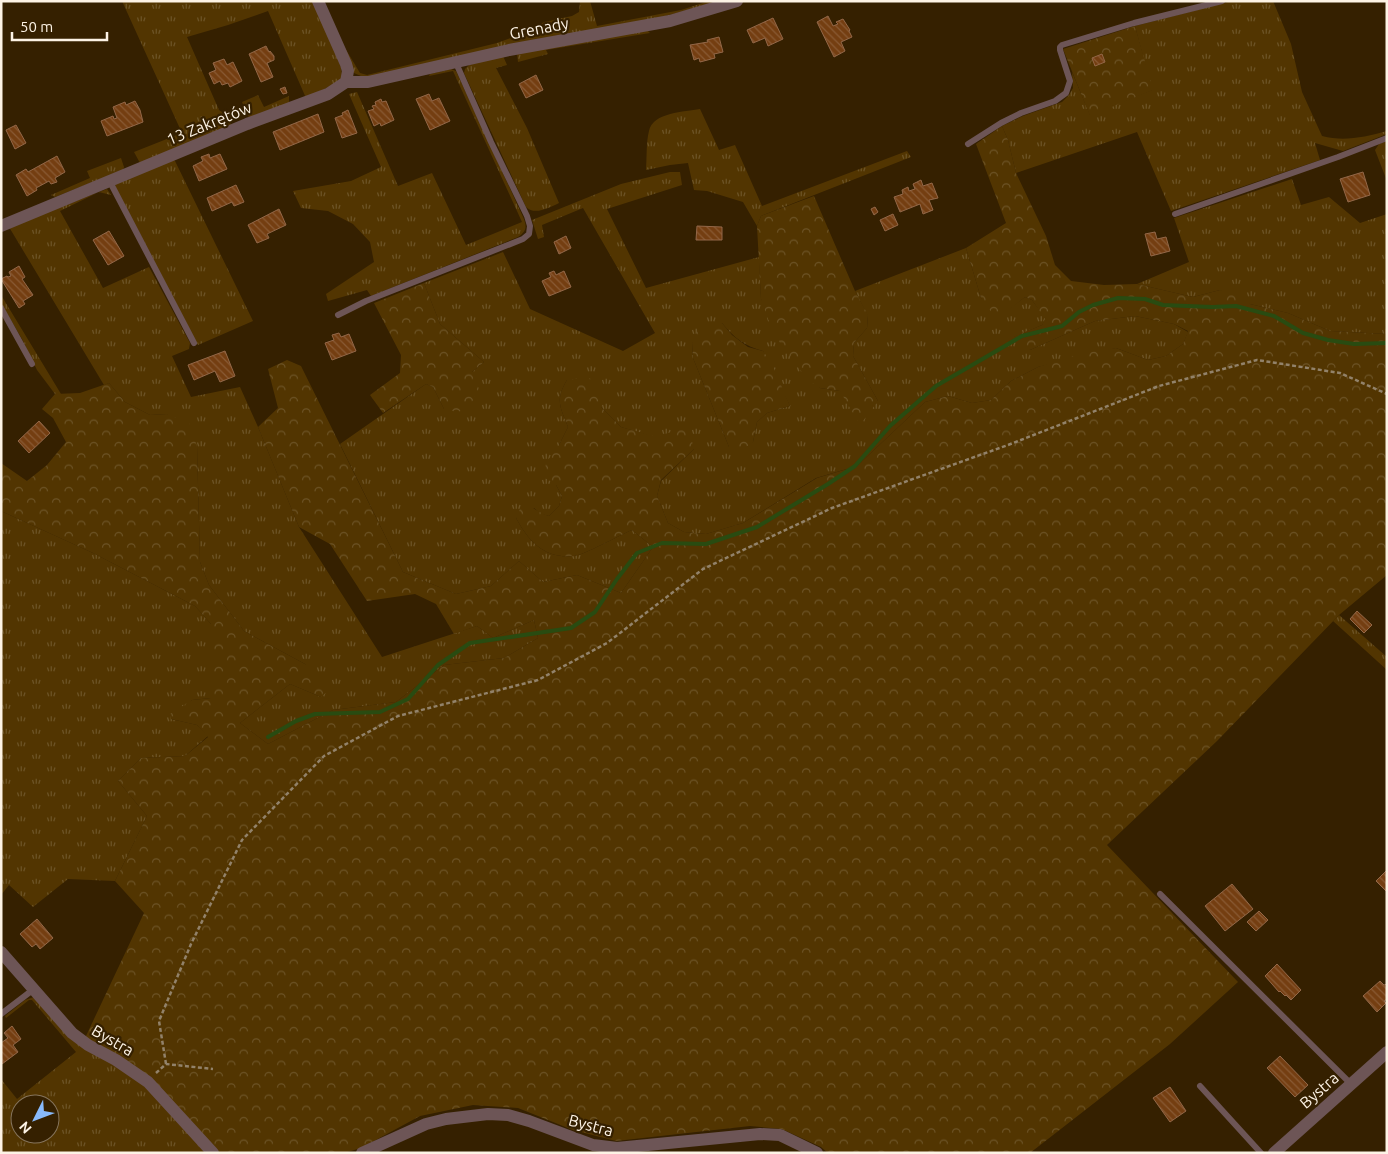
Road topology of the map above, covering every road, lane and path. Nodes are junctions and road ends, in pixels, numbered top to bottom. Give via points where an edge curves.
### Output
1 (318, 1) edge
2 (738, 1) edge
3 (1222, 1) edge
4 (456, 63) junction
5 (346, 82) junction
6 (1387, 138) edge
7 (968, 144) dead end
8 (109, 180) junction
9 (1175, 214) dead end
10 (1, 226) edge
11 (1, 308) edge
12 (338, 315) dead end
13 (194, 343) dead end
14 (32, 364) dead end
15 (1387, 394) edge
16 (1160, 894) dead end
17 (1, 952) edge
18 (34, 989) junction
19 (1, 1014) edge
20 (1387, 1052) edge
21 (166, 1064) junction
22 (213, 1069) dead end
23 (148, 1082) junction
24 (1351, 1084) junction
25 (1200, 1086) dead end
26 (213, 1153) edge
27 (362, 1153) edge
28 (817, 1153) edge
29 (1261, 1153) edge
30 (1274, 1153) edge

1 - 5 street via 346,64
2 - 4 street, Grenady via 670,21 508,50
3 - 7 lane via 1062,45 1060,50 1070,81 1066,93 1055,101 1001,123
4 - 5 street, Grenady via 368,82
4 - 12 lane via 527,216 529,234
5 - 8 street, 13 Zakrętów via 328,94
6 - 9 lane
8 - 10 street, 13 Zakrętów
8 - 13 lane
11 - 14 lane
15 - 21 path via 1340,373 1257,360 1159,386 832,508 703,568 607,643 538,680 398,716 324,756 242,840 191,944 159,1021
16 - 24 lane
17 - 18 street, Bystra
18 - 19 lane
18 - 23 street, Bystra via 79,1040
20 - 24 street, Bystra
21 - 22 path
21 - 23 path
23 - 26 street, Bystra
24 - 30 street, Bystra
25 - 29 lane
27 - 28 street, Bystra via 426,1124 488,1114 529,1121 593,1146 636,1147 760,1134 780,1136

